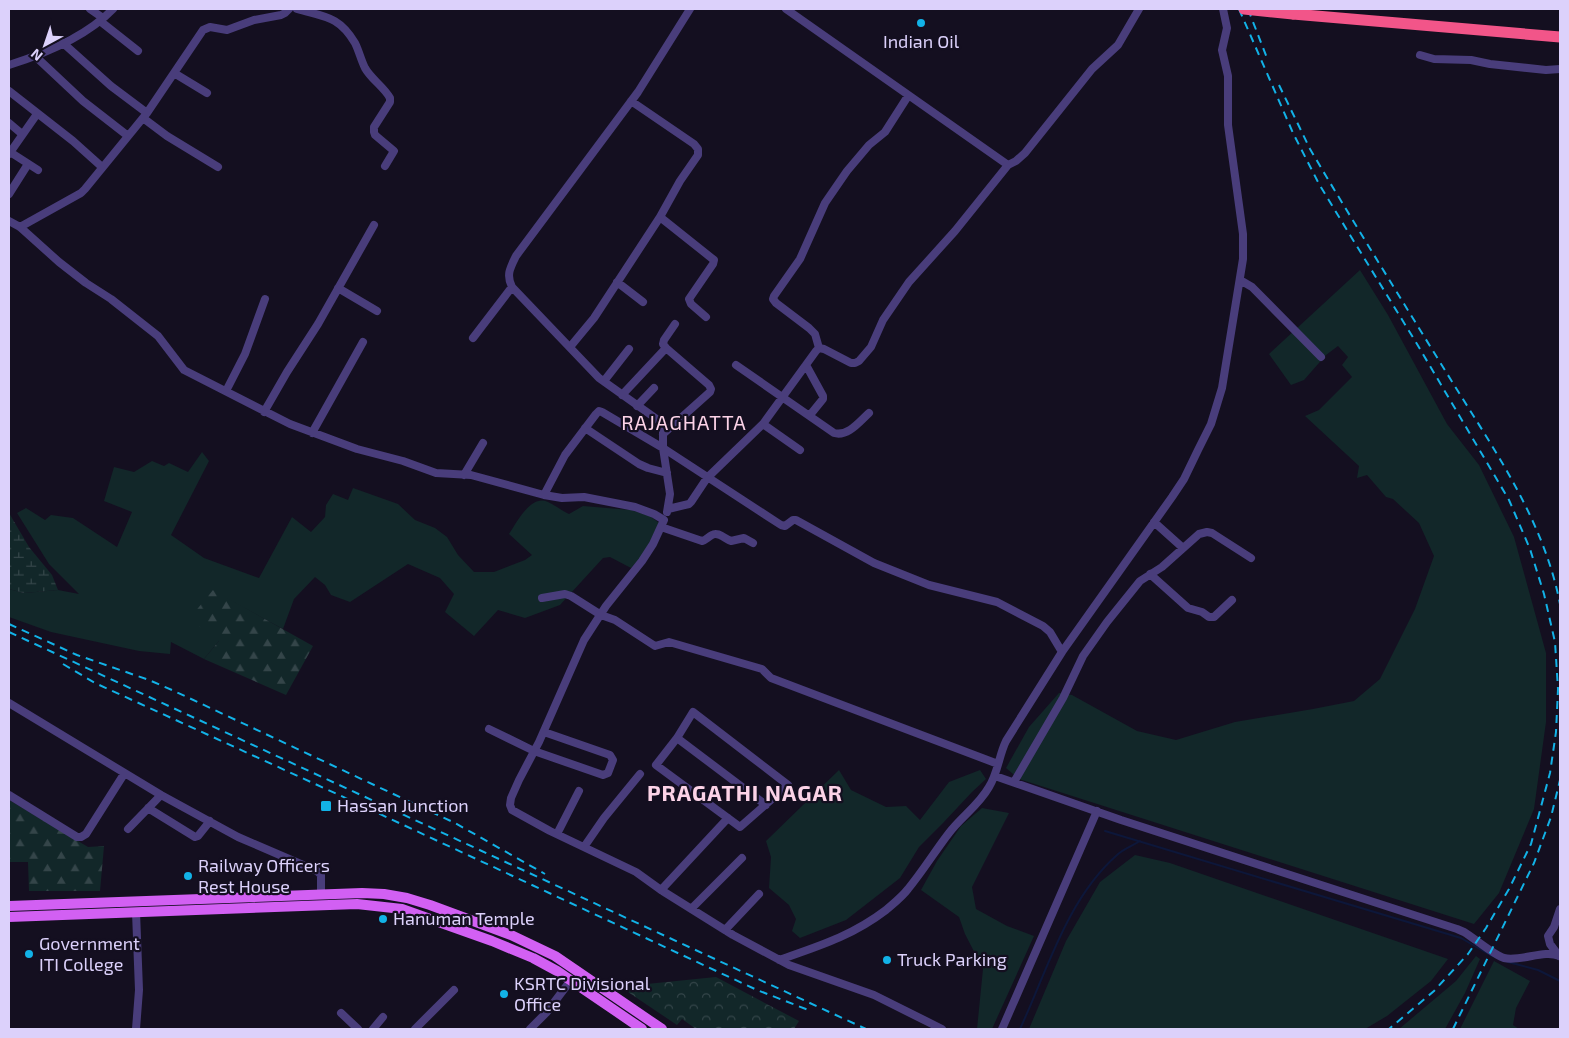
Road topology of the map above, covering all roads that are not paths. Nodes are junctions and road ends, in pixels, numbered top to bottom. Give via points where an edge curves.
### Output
1 (90, 9) edge
2 (113, 9) edge
3 (288, 9) edge
4 (297, 9) edge
5 (690, 9) edge
6 (786, 9) edge
7 (1139, 9) edge
8 (1223, 9) edge
9 (1244, 9) edge
10 (102, 20) junction
11 (1560, 28) edge
12 (1560, 37) edge
13 (63, 43) junction
14 (138, 51) dead end
15 (35, 56) junction
16 (1420, 56) dead end
17 (9, 64) edge
18 (1560, 69) edge
19 (174, 73) junction
20 (9, 91) edge
21 (207, 93) dead end
22 (908, 96) junction
23 (631, 101) junction
24 (37, 114) junction
25 (145, 116) junction
26 (9, 124) edge
27 (22, 134) junction
28 (128, 136) junction
29 (9, 153) edge
30 (28, 164) junction
31 (1008, 165) junction
32 (385, 166) dead end
33 (102, 167) junction
34 (218, 167) dead end
35 (38, 170) dead end
36 (9, 194) edge
37 (660, 217) junction
38 (9, 221) edge
39 (374, 225) dead end
40 (20, 228) junction
41 (1240, 280) junction
42 (617, 282) junction
43 (512, 286) junction
44 (338, 288) junction
45 (265, 298) dead end
46 (643, 302) dead end
47 (377, 311) dead end
48 (706, 317) dead end
49 (675, 324) dead end
50 (473, 338) dead end
51 (364, 342) dead end
52 (570, 347) junction
53 (666, 348) junction
54 (819, 348) junction
55 (629, 349) dead end
56 (1321, 357) dead end
57 (806, 364) junction
58 (736, 365) dead end
59 (604, 381) junction
60 (654, 388) dead end
61 (226, 391) junction
62 (622, 395) junction
63 (782, 398) junction
64 (638, 406) junction
65 (264, 412) junction
66 (869, 413) dead end
67 (810, 415) junction
68 (763, 424) junction
69 (585, 428) junction
70 (312, 433) junction
71 (663, 434) junction
72 (483, 443) dead end
73 (663, 448) junction
74 (800, 450) dead end
75 (667, 473) junction
76 (464, 475) junction
77 (707, 478) junction
78 (544, 495) junction
79 (668, 509) junction
80 (1154, 522) junction
81 (663, 524) junction
82 (753, 543) dead end
83 (1183, 548) junction
84 (1251, 558) dead end
85 (1150, 574) junction
86 (542, 598) dead end
87 (1232, 600) dead end
88 (601, 615) junction
89 (1062, 652) junction
90 (9, 703) edge
91 (489, 730) dead end
92 (544, 732) junction
93 (677, 738) junction
94 (534, 752) junction
95 (998, 764) junction
96 (124, 774) junction
97 (640, 774) dead end
98 (995, 776) junction
99 (1014, 782) junction
100 (579, 792) dead end
101 (9, 795) edge
102 (161, 795) junction
103 (766, 805) junction
104 (148, 808) junction
105 (1097, 812) junction
106 (728, 818) junction
107 (210, 821) junction
108 (128, 829) dead end
109 (557, 834) junction
110 (584, 847) junction
111 (742, 858) dead end
112 (661, 890) junction
113 (362, 893) junction
114 (321, 894) junction
115 (759, 894) dead end
116 (149, 900) junction
117 (361, 905) junction
118 (9, 906) edge
119 (691, 909) junction
120 (1560, 909) edge
121 (136, 912) junction
122 (149, 912) junction
123 (9, 917) edge
124 (497, 930) junction
125 (725, 930) junction
126 (492, 941) junction
127 (1560, 957) edge
128 (779, 960) junction
129 (571, 980) junction
130 (454, 990) dead end
131 (342, 1013) dead end
132 (383, 1017) dead end
133 (354, 1028) edge
134 (136, 1029) edge
135 (373, 1029) edge
136 (415, 1029) edge
137 (530, 1029) edge
138 (642, 1029) edge
139 (662, 1029) edge
140 (942, 1029) edge
141 (1002, 1029) edge

1 - 10 street
2 - 10 street
3 - 19 street via 281,15 227,30 206,27
4 - 32 street via 338,22 355,44 365,68 390,98 374,127 375,135 394,151
5 - 23 street
6 - 22 street
7 - 31 street via 1118,45 1092,69 1025,153
8 - 41 street via 1227,28 1222,50 1228,76 1228,125 1243,234
9 - 12 highway, bridge
10 - 13 street
10 - 14 street
11 - 12 street
13 - 15 street
13 - 25 street
15 - 17 street
15 - 28 street via 82,101
16 - 18 street
19 - 21 street
19 - 25 street
20 - 24 street
22 - 31 street
22 - 54 street via 885,132 869,144 825,203 800,259 774,296 776,303 815,334
23 - 37 street via 698,149 698,155
23 - 43 street via 516,256 509,271
24 - 27 street
24 - 33 street
25 - 28 street
25 - 34 street via 167,136
26 - 27 street
27 - 29 street
28 - 33 street
29 - 30 street
30 - 35 street
30 - 36 street
31 - 54 street via 909,282 871,347 859,360 850,363
33 - 40 street via 80,193
37 - 42 street
37 - 48 street via 714,260 689,299
38 - 40 street
39 - 44 street
40 - 61 street via 86,284 158,336 184,370
41 - 56 street via 1252,287
41 - 80 street via 1222,388 1211,424 1184,479
42 - 46 street
42 - 52 street
43 - 50 street
43 - 52 street
44 - 47 street
44 - 65 street
45 - 61 street via 245,354
49 - 53 street via 664,340
51 - 70 street
52 - 59 street
53 - 62 street
53 - 71 street via 711,389
54 - 57 street
55 - 59 street
57 - 63 street
57 - 67 street via 824,396
58 - 63 street
59 - 62 street
60 - 64 street
61 - 65 street
62 - 64 street
63 - 67 street
63 - 68 street
64 - 71 street via 658,420
65 - 70 street
66 - 67 street via 846,433 840,434
68 - 74 street
68 - 77 street
69 - 73 street via 596,414 602,412
69 - 75 street via 639,464
69 - 78 street via 561,462
70 - 76 street via 436,473
71 - 73 street
72 - 76 street
73 - 75 street
73 - 77 street
75 - 79 street
76 - 78 street
77 - 79 street via 689,504
77 - 89 street via 781,525 796,520 874,563 929,585 997,602 1044,626
78 - 81 street via 584,497 635,507 654,514
79 - 81 street
80 - 83 street
80 - 89 street
81 - 82 street via 702,541 717,533 731,541 744,538
81 - 88 street via 642,561
83 - 84 street via 1207,532
83 - 85 street
85 - 87 street via 1188,608 1209,617 1214,617
85 - 99 street via 1140,581 1107,622 1084,656
86 - 88 street via 565,594
88 - 92 street via 584,640
88 - 95 street via 615,620 654,646 669,642 762,669 772,678
89 - 95 street via 1006,740
90 - 96 street
91 - 94 street
92 - 94 street
92 - 94 street via 610,755 613,760 608,773 603,775
93 - 103 street
93 - 103 street via 693,712 788,785
93 - 106 street via 656,765
94 - 109 street via 518,780 510,805 516,814
95 - 98 street
96 - 101 street via 81,837
96 - 102 street
97 - 110 street
98 - 99 street
98 - 128 street via 979,801 950,831 899,899 869,923 841,938
99 - 105 street
100 - 109 street
102 - 104 street
102 - 107 street
103 - 106 street via 740,827
104 - 107 street via 195,838
104 - 108 street
105 - 127 street via 1457,929 1504,958 1548,954
105 - 141 street
106 - 112 street
107 - 114 street via 261,848 317,871 321,875
109 - 110 street
110 - 112 street via 636,872
111 - 119 street
112 - 119 street
113 - 114 main road
113 - 117 main road
113 - 124 main road via 407,898
114 - 116 main road
115 - 125 street
116 - 118 main road
116 - 122 main road
117 - 122 main road
117 - 126 main road via 402,909
119 - 125 street
120 - 127 street via 1548,936
121 - 122 main road
121 - 123 main road
121 - 134 street via 139,990
124 - 126 main road
124 - 139 main road via 555,956
125 - 128 street
126 - 129 main road via 533,958
128 - 140 street via 874,995
129 - 137 street
129 - 138 main road
130 - 136 street
131 - 133 street
132 - 135 street

